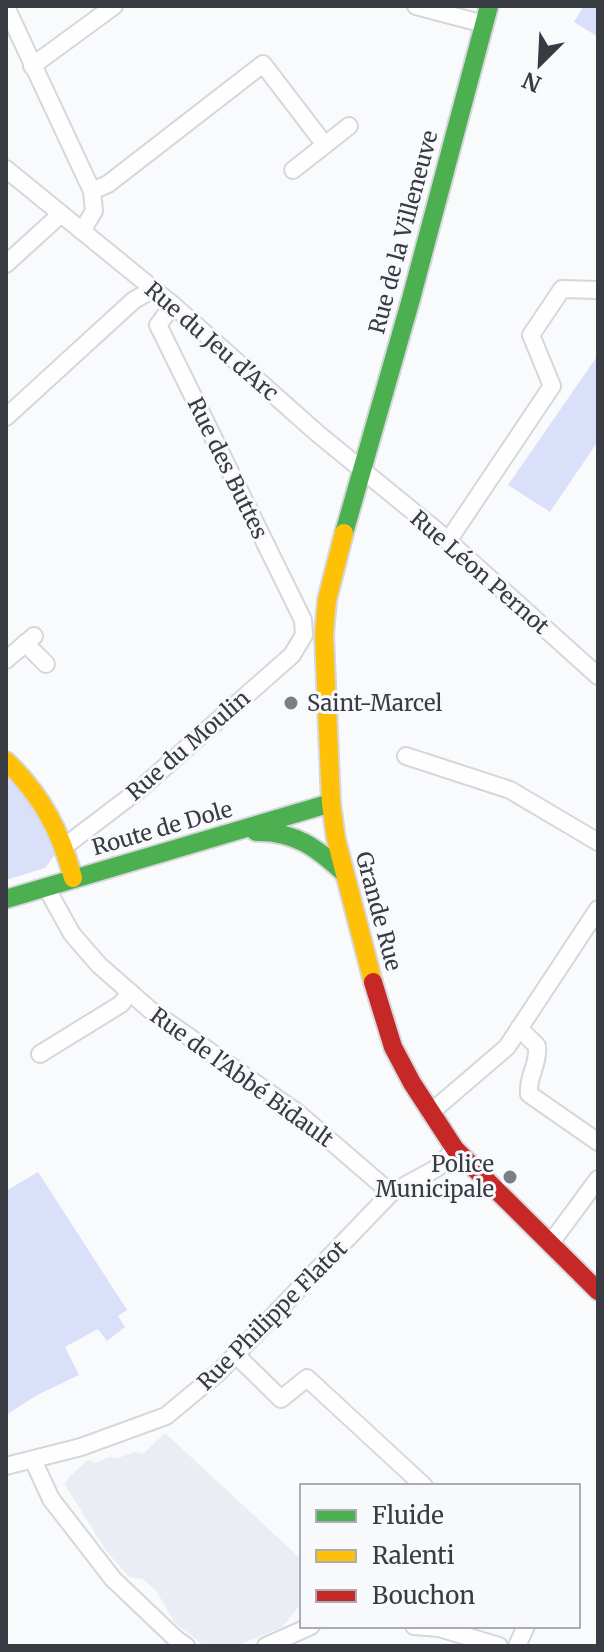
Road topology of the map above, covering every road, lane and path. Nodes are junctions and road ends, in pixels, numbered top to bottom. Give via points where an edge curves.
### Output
1 (114, 6) edge
2 (416, 6) edge
3 (6, 7) edge
4 (486, 15) edge
5 (32, 66) junction
6 (349, 126) dead end
7 (325, 145) junction
8 (6, 169) edge
9 (293, 170) dead end
10 (92, 191) junction
11 (61, 214) junction
12 (82, 231) junction
13 (6, 264) edge
14 (154, 289) junction
15 (598, 290) edge
16 (173, 305) junction
17 (6, 417) edge
18 (361, 470) junction
19 (448, 541) junction
20 (304, 635) joint
21 (6, 660) edge
22 (46, 664) dead end
23 (598, 676) edge
24 (406, 756) dead end
25 (6, 761) edge
26 (331, 803) junction
27 (230, 833) junction
28 (598, 842) edge
29 (65, 846) junction
30 (344, 873) junction
31 (73, 878) junction
32 (46, 887) junction
33 (6, 899) edge
34 (598, 909) edge
35 (591, 934) edge
36 (130, 992) junction
37 (519, 1028) junction
38 (40, 1054) dead end
39 (430, 1113) junction
40 (598, 1142) edge
41 (455, 1149) junction
42 (598, 1179) edge
43 (391, 1193) junction
44 (550, 1244) junction
45 (598, 1291) edge
46 (236, 1355) junction
47 (33, 1460) junction
48 (6, 1466) edge
49 (422, 1484) edge
50 (306, 1628) edge
51 (442, 1628) edge
52 (186, 1646) edge
53 (266, 1646) edge
54 (499, 1646) edge

1 - 5 street
2 - 4 street
3 - 5 street
4 - 18 main road, Rue de la Villeneuve
5 - 10 street
6 - 7 street
7 - 9 street
7 - 10 street via 263,64
8 - 11 street, Rue du Jeu d'Arc
10 - 12 street via 94,211
11 - 12 street, Rue du Jeu d'Arc
11 - 13 street
12 - 14 street, Rue du Jeu d'Arc
14 - 16 street, Rue du Jeu d'Arc
14 - 17 street via 134,300
15 - 19 street via 562,289 531,335 552,386
16 - 18 street, Rue du Jeu d'Arc
16 - 20 street, Rue des Buttes via 158,325 303,620
18 - 19 street, Rue Léon Pernot
18 - 26 main road, Grande Rue via 325,623
19 - 23 street, Rue Léon Pernot
20 - 29 street, Rue du Moulin via 292,655 140,789
21 - 22 street via 30,640
24 - 28 street via 510,790
25 - 29 main road via 38,796
26 - 27 main road, Route de Dole
26 - 30 main road, Grande Rue
27 - 30 main road via 268,831 299,837
27 - 31 main road, Route de Dole
29 - 31 main road
30 - 39 main road, Grande Rue via 393,1047
31 - 32 main road, Route de Dole
32 - 33 main road, Route de Dole
32 - 36 street, Rue de l'Abbé Bidault via 72,934
34 - 35 street
35 - 37 street
36 - 38 street, Rue de l'Abbé Bidault via 121,1004
36 - 43 street, Rue de l'Abbé Bidault via 298,1113
37 - 39 street via 507,1047
37 - 40 street via 537,1046 529,1094
39 - 41 main road, Grande Rue
41 - 43 street, Rue Philippe Flatot via 437,1168
41 - 44 main road, Grande Rue
42 - 44 street
43 - 46 street, Rue Philippe Flatot
44 - 45 main road, Grande Rue
46 - 47 street, Rue Philippe Flatot via 166,1416
46 - 49 street via 281,1399 307,1378
47 - 48 street, Rue Philippe Flatot
47 - 52 street via 51,1499 113,1579
50 - 53 street
51 - 54 street

